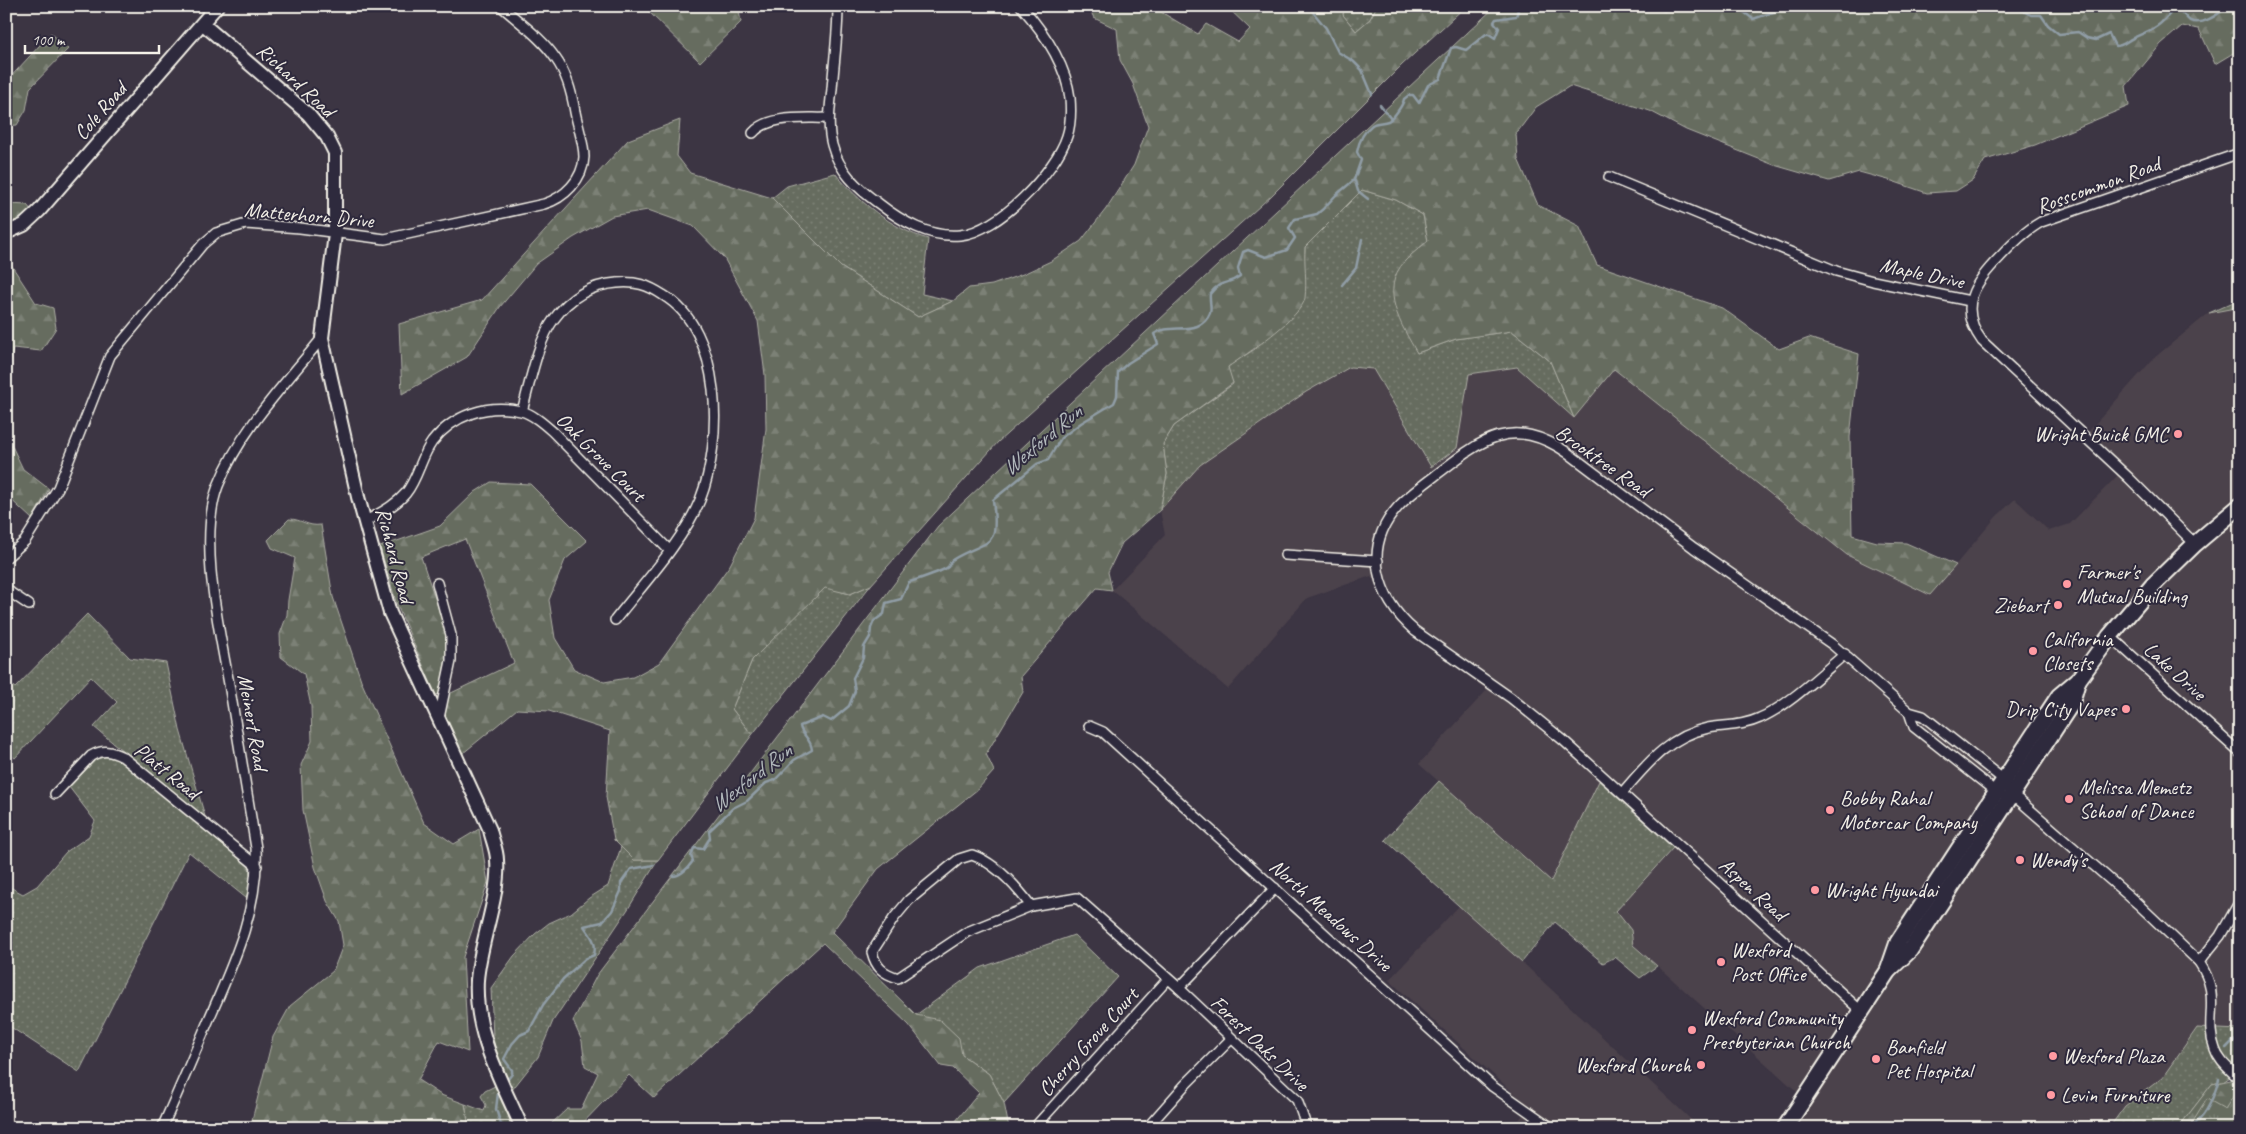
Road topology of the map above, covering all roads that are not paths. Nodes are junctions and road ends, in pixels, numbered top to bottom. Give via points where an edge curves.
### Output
1 (217, 6) edge
2 (501, 6) edge
3 (838, 6) edge
4 (1021, 6) edge
5 (203, 24) junction
6 (829, 118) junction
7 (754, 133) dead end
8 (2240, 153) edge
9 (1609, 177) dead end
10 (6, 233) edge
11 (335, 234) junction
12 (1970, 301) junction
13 (322, 338) junction
14 (522, 412) junction
15 (2240, 506) edge
16 (366, 522) junction
17 (2196, 544) junction
18 (669, 550) junction
19 (1285, 555) dead end
20 (6, 558) edge
21 (1378, 561) junction
22 (437, 583) dead end
23 (6, 588) edge
24 (30, 605) dead end
25 (614, 620) dead end
26 (2110, 636) junction
27 (1845, 654) junction
28 (2078, 680) junction
29 (1909, 712) junction
30 (439, 718) junction
31 (1089, 726) dead end
32 (2240, 753) edge
33 (2000, 786) junction
34 (1622, 793) junction
35 (55, 794) dead end
36 (2012, 794) junction
37 (257, 866) junction
38 (1275, 888) junction
39 (2240, 901) edge
40 (1031, 906) junction
41 (2199, 962) junction
42 (1888, 971) junction
43 (1168, 979) junction
44 (1179, 988) junction
45 (1861, 1011) junction
46 (1232, 1039) junction
47 (2240, 1080) edge
48 (162, 1128) edge
49 (522, 1128) edge
50 (1034, 1128) edge
51 (1147, 1128) edge
52 (1308, 1128) edge
53 (1552, 1128) edge
54 (1785, 1128) edge

1 - 5 street, Cole Road
2 - 11 street, Matterhorn Drive via 544,44 563,68 573,98 584,156 573,184 554,201 406,235 385,239
3 - 6 street
4 - 6 street via 1062,67 1070,99 1070,126 1062,148 1038,181 1002,217 988,226 961,235 945,235 912,226 887,211 859,188 840,165 831,144
5 - 10 street, Cole Road via 39,211 24,225
5 - 11 street, Richard Road via 298,104 327,137 337,162
6 - 7 street via 769,122 759,126
8 - 12 street, Rosscommon Road via 2041,222 2019,237 1985,272
9 - 12 street, Maple Drive via 1836,271
11 - 13 street, Richard Road
11 - 20 street, Matterhorn Drive via 246,224 216,233 203,244 110,356 58,488 25,541
12 - 17 street, Maple Drive via 1973,326 1988,348
13 - 16 street, Richard Road
13 - 37 street, Meinert Road via 257,418 236,450 218,486 211,523 218,624
14 - 16 street via 478,411 445,427 431,444 406,493
14 - 18 street, Oak Grove Court via 553,432
14 - 18 street via 545,335 565,305 580,293 598,285 634,281 652,288 684,311 707,356 714,417 708,469 700,500
15 - 17 highway
16 - 30 street, Richard Road via 390,613
17 - 26 highway via 2154,584
18 - 25 street
19 - 21 street
21 - 27 street, Brooktree Road via 1380,541 1387,524 1412,493 1484,440 1502,435 1532,436 1551,442 1568,453 1694,548
21 - 34 street, Brooktree Road via 1382,588 1401,619 1539,720
22 - 30 street via 451,635 451,661
23 - 24 street
26 - 28 highway
26 - 32 street, Lake Drive
27 - 29 street, Brooktree Road
27 - 34 street via 1760,719 1708,728 1675,740 1655,756
28 - 33 highway via 2059,696
28 - 36 highway via 2071,704
29 - 33 street, Brooktree Road via 1923,716
29 - 33 street, Brooktree Road via 1914,727
30 - 49 street, Richard Road via 479,803 497,860 495,885 480,953 478,1010 494,1066
31 - 38 street, North Meadows Drive via 1103,732
33 - 36 street
33 - 36 street, Brooktree Road
33 - 42 highway via 1898,942
34 - 45 street, Aspen Road
35 - 37 street, Platt Road via 90,756 106,750 113,752
36 - 41 street, Brooktree Road
36 - 42 highway via 1910,950
37 - 48 street, Meinert Road via 250,915 239,948
38 - 44 street
38 - 53 street, North Meadows Drive via 1492,1086
39 - 41 street via 2220,936
40 - 40 street via 985,860 972,855 959,859 909,900 894,918 872,952 875,964 884,973 898,978 967,932
40 - 43 street, Forest Oaks Drive via 1076,898
41 - 47 street, Brooktree Road via 2211,986 2215,1050
42 - 45 highway
43 - 44 street, Forest Oaks Drive
43 - 50 street, Cherry Grove Court
44 - 46 street, Forest Oaks Drive
45 - 54 highway
46 - 51 street
46 - 52 street, Forest Oaks Drive via 1298,1100

